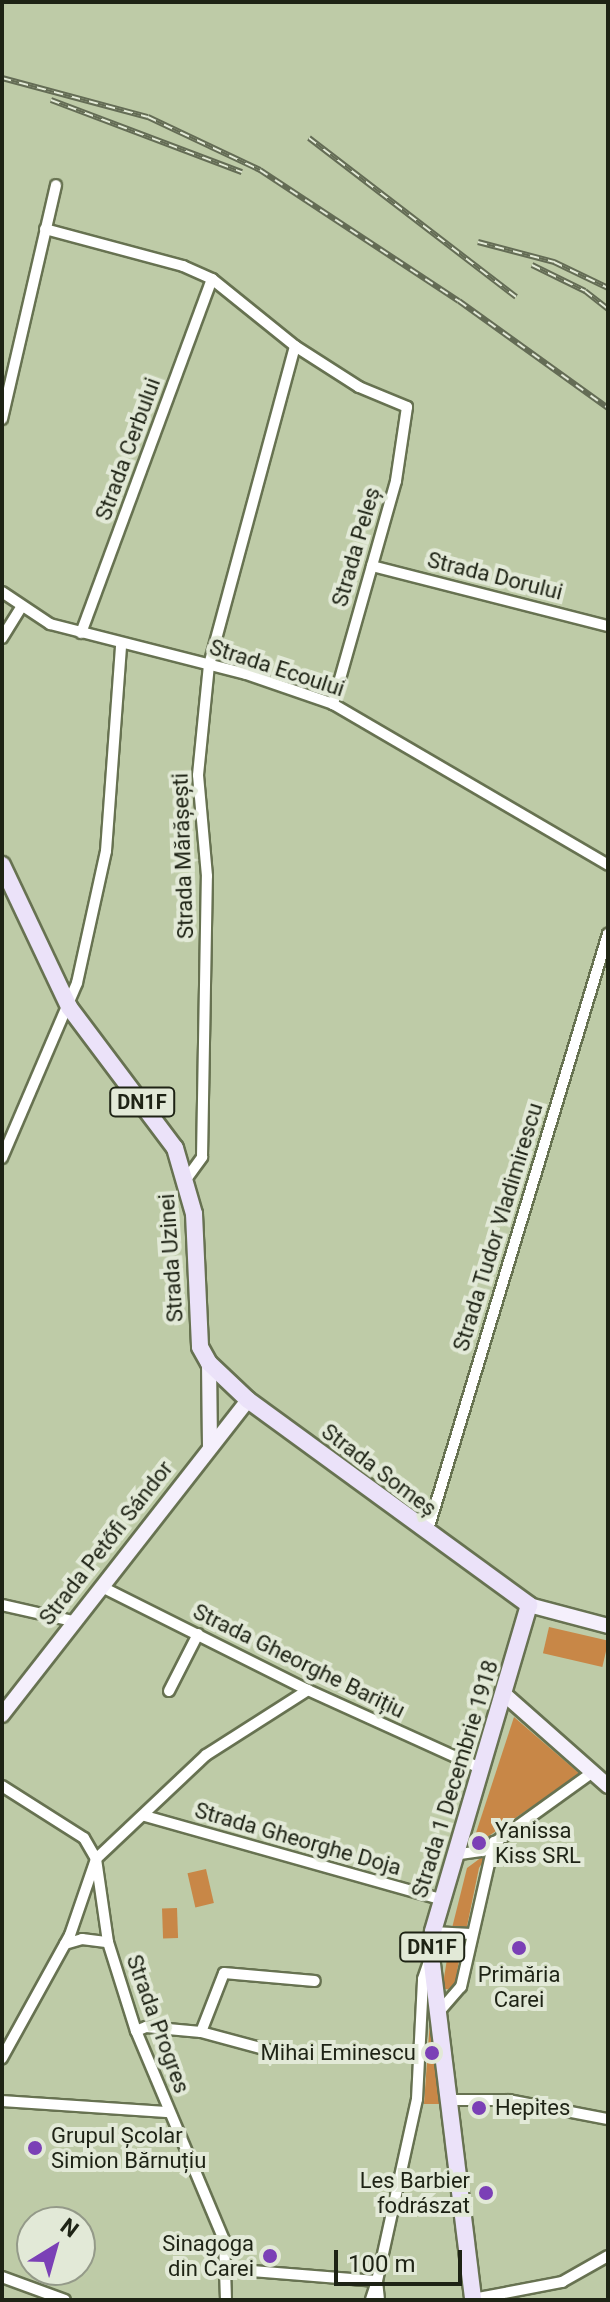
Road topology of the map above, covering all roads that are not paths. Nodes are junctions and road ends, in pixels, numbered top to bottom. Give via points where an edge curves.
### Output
1 (56, 185) dead end
2 (45, 229) junction
3 (212, 279) junction
4 (295, 346) junction
5 (2, 419) edge
6 (372, 566) junction
7 (2, 592) edge
8 (21, 608) junction
9 (608, 626) edge
10 (81, 633) junction
11 (2, 638) edge
12 (121, 645) junction
13 (209, 665) junction
14 (333, 704) junction
15 (2, 865) edge
16 (608, 865) edge
17 (608, 934) edge
18 (69, 1007) junction
19 (2, 1158) edge
20 (187, 1178) junction
21 (209, 1363) junction
22 (248, 1400) junction
23 (210, 1446) junction
24 (427, 1533) junction
25 (102, 1587) junction
26 (2, 1605) edge
27 (529, 1605) junction
28 (73, 1621) junction
29 (608, 1626) edge
30 (198, 1634) junction
31 (308, 1690) junction
32 (169, 1691) dead end
33 (504, 1694) junction
34 (2, 1715) edge
35 (480, 1768) junction
36 (593, 1772) junction
37 (2, 1786) edge
38 (608, 1786) edge
39 (145, 1816) junction
40 (494, 1842) junction
41 (453, 1855) junction
42 (96, 1859) junction
43 (441, 1899) junction
44 (433, 1932) junction
45 (471, 1934) junction
46 (108, 1942) junction
47 (65, 1944) junction
48 (431, 1956) junction
49 (315, 1981) dead end
50 (438, 2013) junction
51 (136, 2031) junction
52 (201, 2032) junction
53 (286, 2055) dead end
54 (2, 2058) edge
55 (449, 2100) junction
56 (2, 2101) edge
57 (169, 2112) junction
58 (608, 2119) edge
59 (461, 2206) junction
60 (393, 2209) junction
61 (608, 2256) edge
62 (227, 2269) junction
63 (2, 2277) edge
64 (377, 2281) junction
65 (65, 2300) edge
66 (226, 2300) edge
67 (371, 2300) edge
68 (379, 2300) edge
69 (473, 2300) edge

1 - 2 street
2 - 3 street via 183,266
2 - 5 street
3 - 4 street
3 - 10 street, Strada Cerbului
4 - 6 street, Strada Peleș via 359,387 402,401 408,414
4 - 13 street, Strada Mărășești
6 - 9 street, Strada Dorului
6 - 14 street, Strada Peleș
7 - 8 street, Strada Ecoului
8 - 10 street, Strada Ecoului
8 - 11 street
10 - 12 street, Strada Ecoului
12 - 13 street, Strada Ecoului
12 - 18 street via 106,851
13 - 14 street, Strada Ecoului
13 - 20 street, Strada Mărășești via 198,775 207,876 202,1157
14 - 16 street, Strada Ecoului
15 - 18 main road, Strada Uzinei / DN1F
17 - 24 street, Strada Tudor Vladimirescu
18 - 19 street
18 - 20 main road, Strada Uzinei / DN1F via 175,1148
20 - 21 main road, Strada Uzinei / DN1F via 194,1214 200,1347
21 - 22 main road, Strada Someș
21 - 23 main road
22 - 23 main road, Strada Petőfi Sándor
22 - 24 main road, Strada Someș
23 - 25 main road, Strada Petőfi Sándor
24 - 27 main road, Strada Someș
25 - 28 main road, Strada Petőfi Sándor
25 - 30 street, Strada Gheorghe Barițiu
26 - 28 street
27 - 29 main road
27 - 33 main road, Strada 1 Decembrie 1918 / DN1F
28 - 34 main road, Strada Petőfi Sándor
30 - 31 street, Strada Gheorghe Barițiu
30 - 32 street
31 - 35 street, Strada Gheorghe Barițiu
31 - 39 street via 206,1755
33 - 35 main road, Strada 1 Decembrie 1918 / DN1F
33 - 36 main road
35 - 41 main road, Strada 1 Decembrie 1918 / DN1F
36 - 38 main road
36 - 40 street
37 - 42 street via 84,1838
39 - 42 street
39 - 43 street, Strada Gheorghe Doja
40 - 41 street via 483,1851
40 - 45 street
41 - 43 main road, Strada 1 Decembrie 1918 / DN1F
42 - 46 street, Strada Progres
42 - 47 street
43 - 44 main road, Strada 1 Decembrie 1918 / DN1F
44 - 45 street
44 - 48 main road, Strada 1 Decembrie 1918 / DN1F
45 - 50 street via 456,1998
46 - 47 street, Strada Progres via 82,1939
46 - 51 street, Strada Progres
47 - 54 street
48 - 50 main road, Strada 1 Decembrie 1918 / DN1F
48 - 60 street via 423,1979 417,2099
49 - 52 street via 224,1973
50 - 55 main road, Strada 1 Decembrie 1918 / DN1F
51 - 52 street via 146,2027
51 - 57 street, Strada Progres
52 - 53 street
55 - 58 street via 509,2100
55 - 59 main road, Strada 1 Decembrie 1918 / DN1F
56 - 57 street
57 - 62 street, Strada Progres via 224,2240
59 - 60 street
59 - 69 main road, Strada 1 Decembrie 1918 / DN1F
60 - 64 street
61 - 69 street via 562,2282
62 - 64 street
62 - 66 street, Strada Progres
63 - 65 street
64 - 67 street
64 - 68 street

